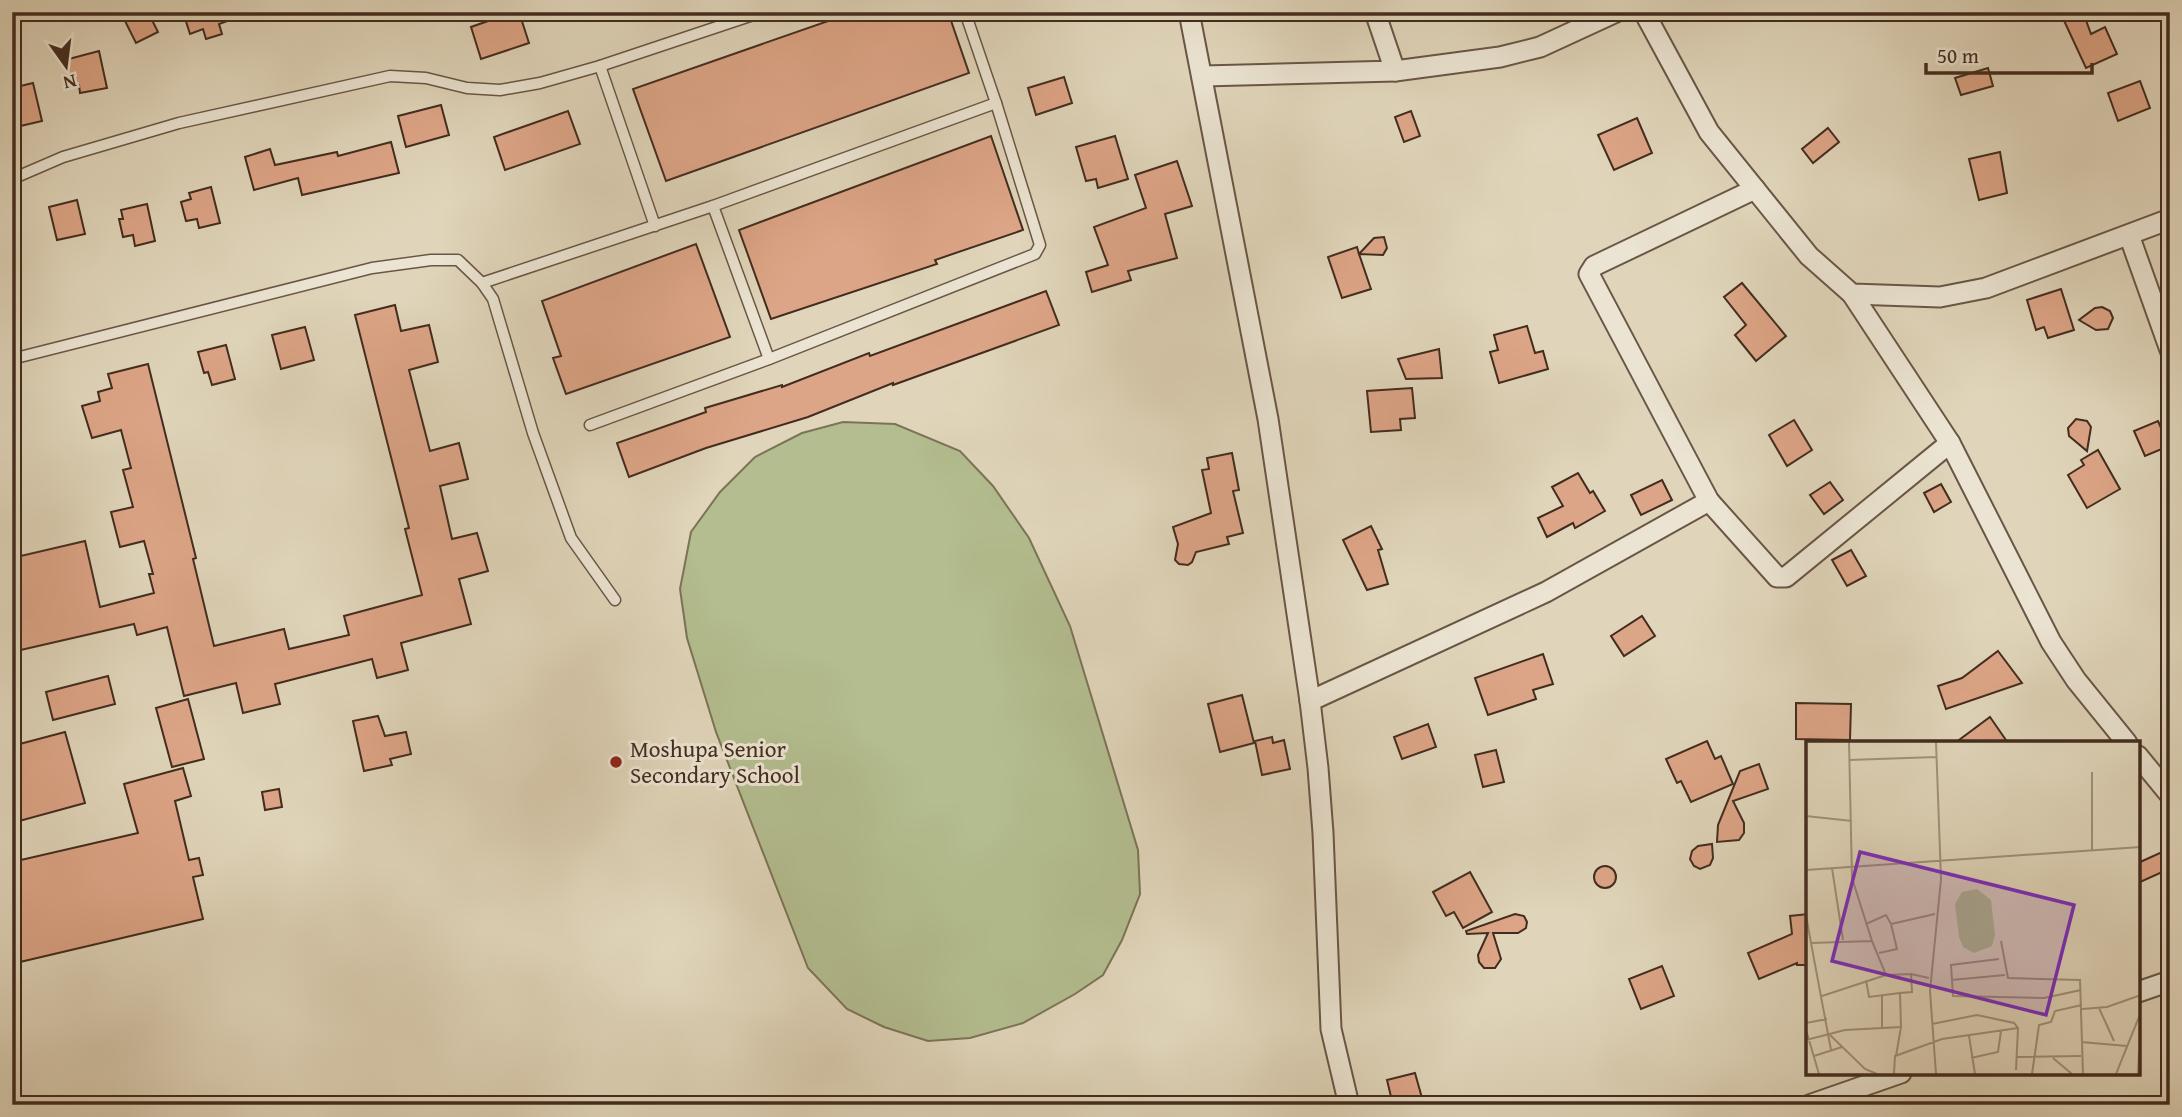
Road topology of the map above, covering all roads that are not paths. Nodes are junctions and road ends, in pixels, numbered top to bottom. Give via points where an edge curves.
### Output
1 (762, 12) edge
2 (965, 12) edge
3 (1189, 12) edge
4 (1374, 12) edge
5 (1616, 12) edge
6 (1644, 12) edge
7 (600, 66) junction
8 (1395, 71) junction
9 (1203, 76) junction
10 (996, 103) junction
11 (12, 179) edge
12 (1755, 189) junction
13 (713, 206) junction
14 (2170, 219) edge
15 (655, 226) junction
16 (2129, 235) junction
17 (482, 283) junction
18 (1852, 294) junction
19 (2170, 349) edge
20 (12, 359) edge
21 (769, 359) junction
22 (590, 425) dead end
23 (1950, 443) junction
24 (1709, 500) junction
25 (615, 600) dead end
26 (1310, 701) junction
27 (2125, 741) edge
28 (2140, 758) edge
29 (2170, 795) edge
30 (2170, 981) edge
31 (2140, 991) edge
32 (1895, 1075) edge
33 (1349, 1105) edge
34 (1809, 1105) edge

1 - 7 lane
2 - 10 lane
3 - 9 street
4 - 8 street
5 - 8 street via 1539,47
6 - 12 street via 1709,132
7 - 11 lane via 500,90 390,76 179,123 63,157
7 - 15 lane
8 - 9 street
9 - 26 street via 1268,419
10 - 13 lane
10 - 21 lane via 1040,245 1035,254
12 - 18 street via 1809,256
12 - 24 street via 1594,266 1589,274
13 - 15 lane
13 - 21 lane
14 - 16 street
15 - 17 lane
16 - 18 street via 1986,288 1940,297
16 - 19 street
17 - 20 lane via 457,260 372,268
17 - 25 lane via 493,299 533,433 571,538
18 - 23 street
21 - 22 lane
23 - 24 street via 1786,577 1777,578
23 - 27 street via 2051,642
24 - 26 street via 1546,592
26 - 33 street via 1323,832 1331,1029
28 - 29 street
30 - 31 street
32 - 34 street

